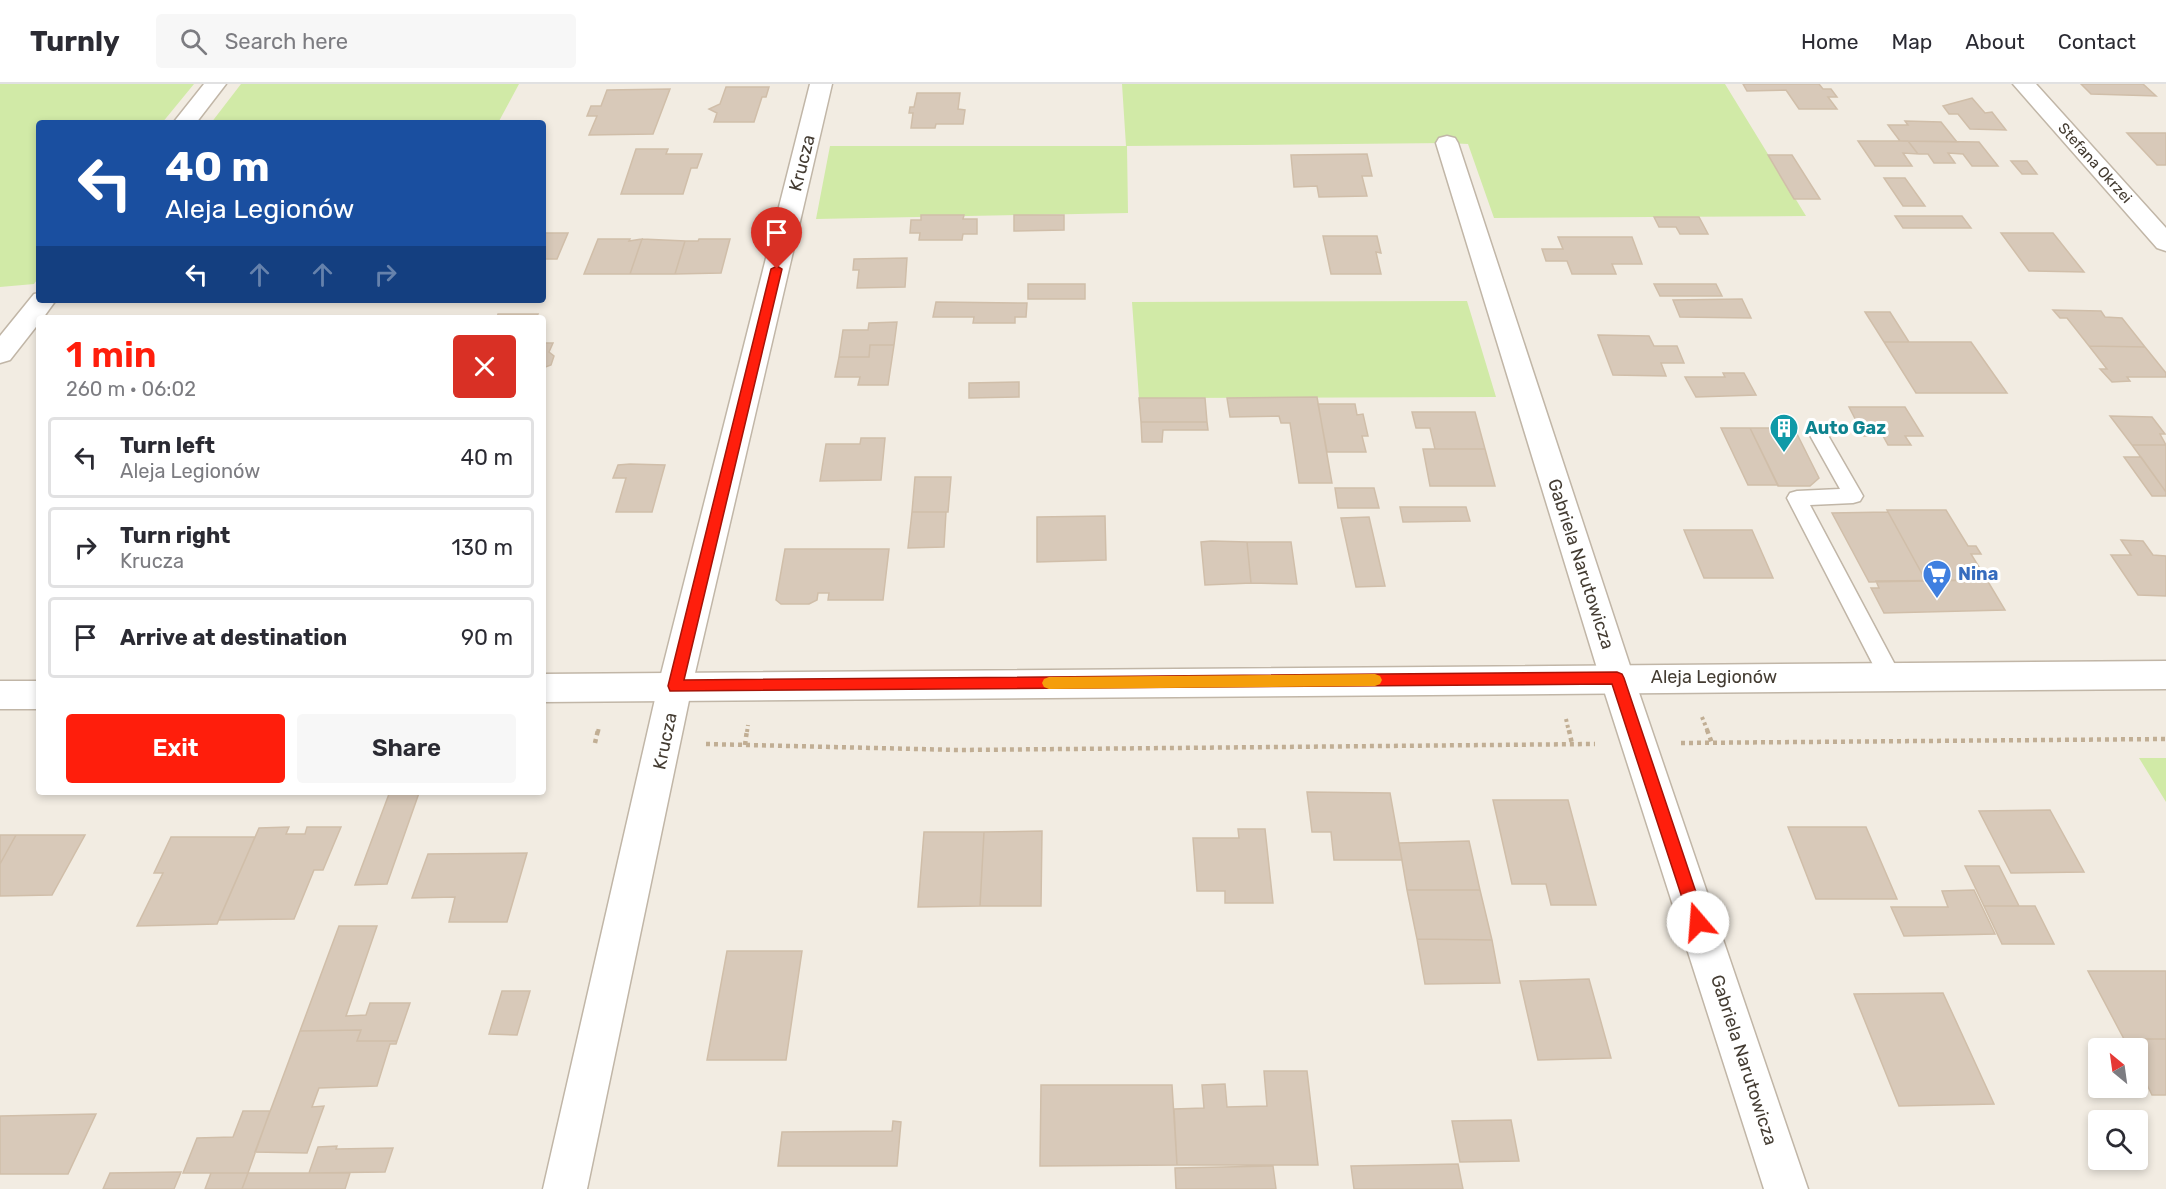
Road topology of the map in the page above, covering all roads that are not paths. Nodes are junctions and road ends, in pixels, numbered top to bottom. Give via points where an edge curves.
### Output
1 (215, 84) edge
2 (822, 84) edge
3 (2024, 84) edge
4 (186, 120) edge
5 (1447, 143) dead end
6 (2166, 243) edge
7 (41, 303) edge
8 (0, 354) edge
9 (1816, 430) dead end
10 (2166, 675) edge
11 (1890, 676) junction
12 (1617, 678) junction
13 (675, 686) junction
14 (546, 688) edge
15 (0, 695) edge
16 (36, 695) edge
17 (566, 1189) edge
18 (1786, 1189) edge

1 - 4 street
2 - 13 street, Krucza
3 - 6 street, Stefana Okrzei
5 - 12 street, Gabriela Narutowicza
7 - 8 street
9 - 11 lane via 1852,496 1797,498
10 - 11 street, Aleja Legionów
11 - 12 street, Aleja Legionów
12 - 13 street, Aleja Legionów
12 - 18 street, Gabriela Narutowicza
13 - 14 street, Aleja Legionów
13 - 17 street, Krucza
15 - 16 street

